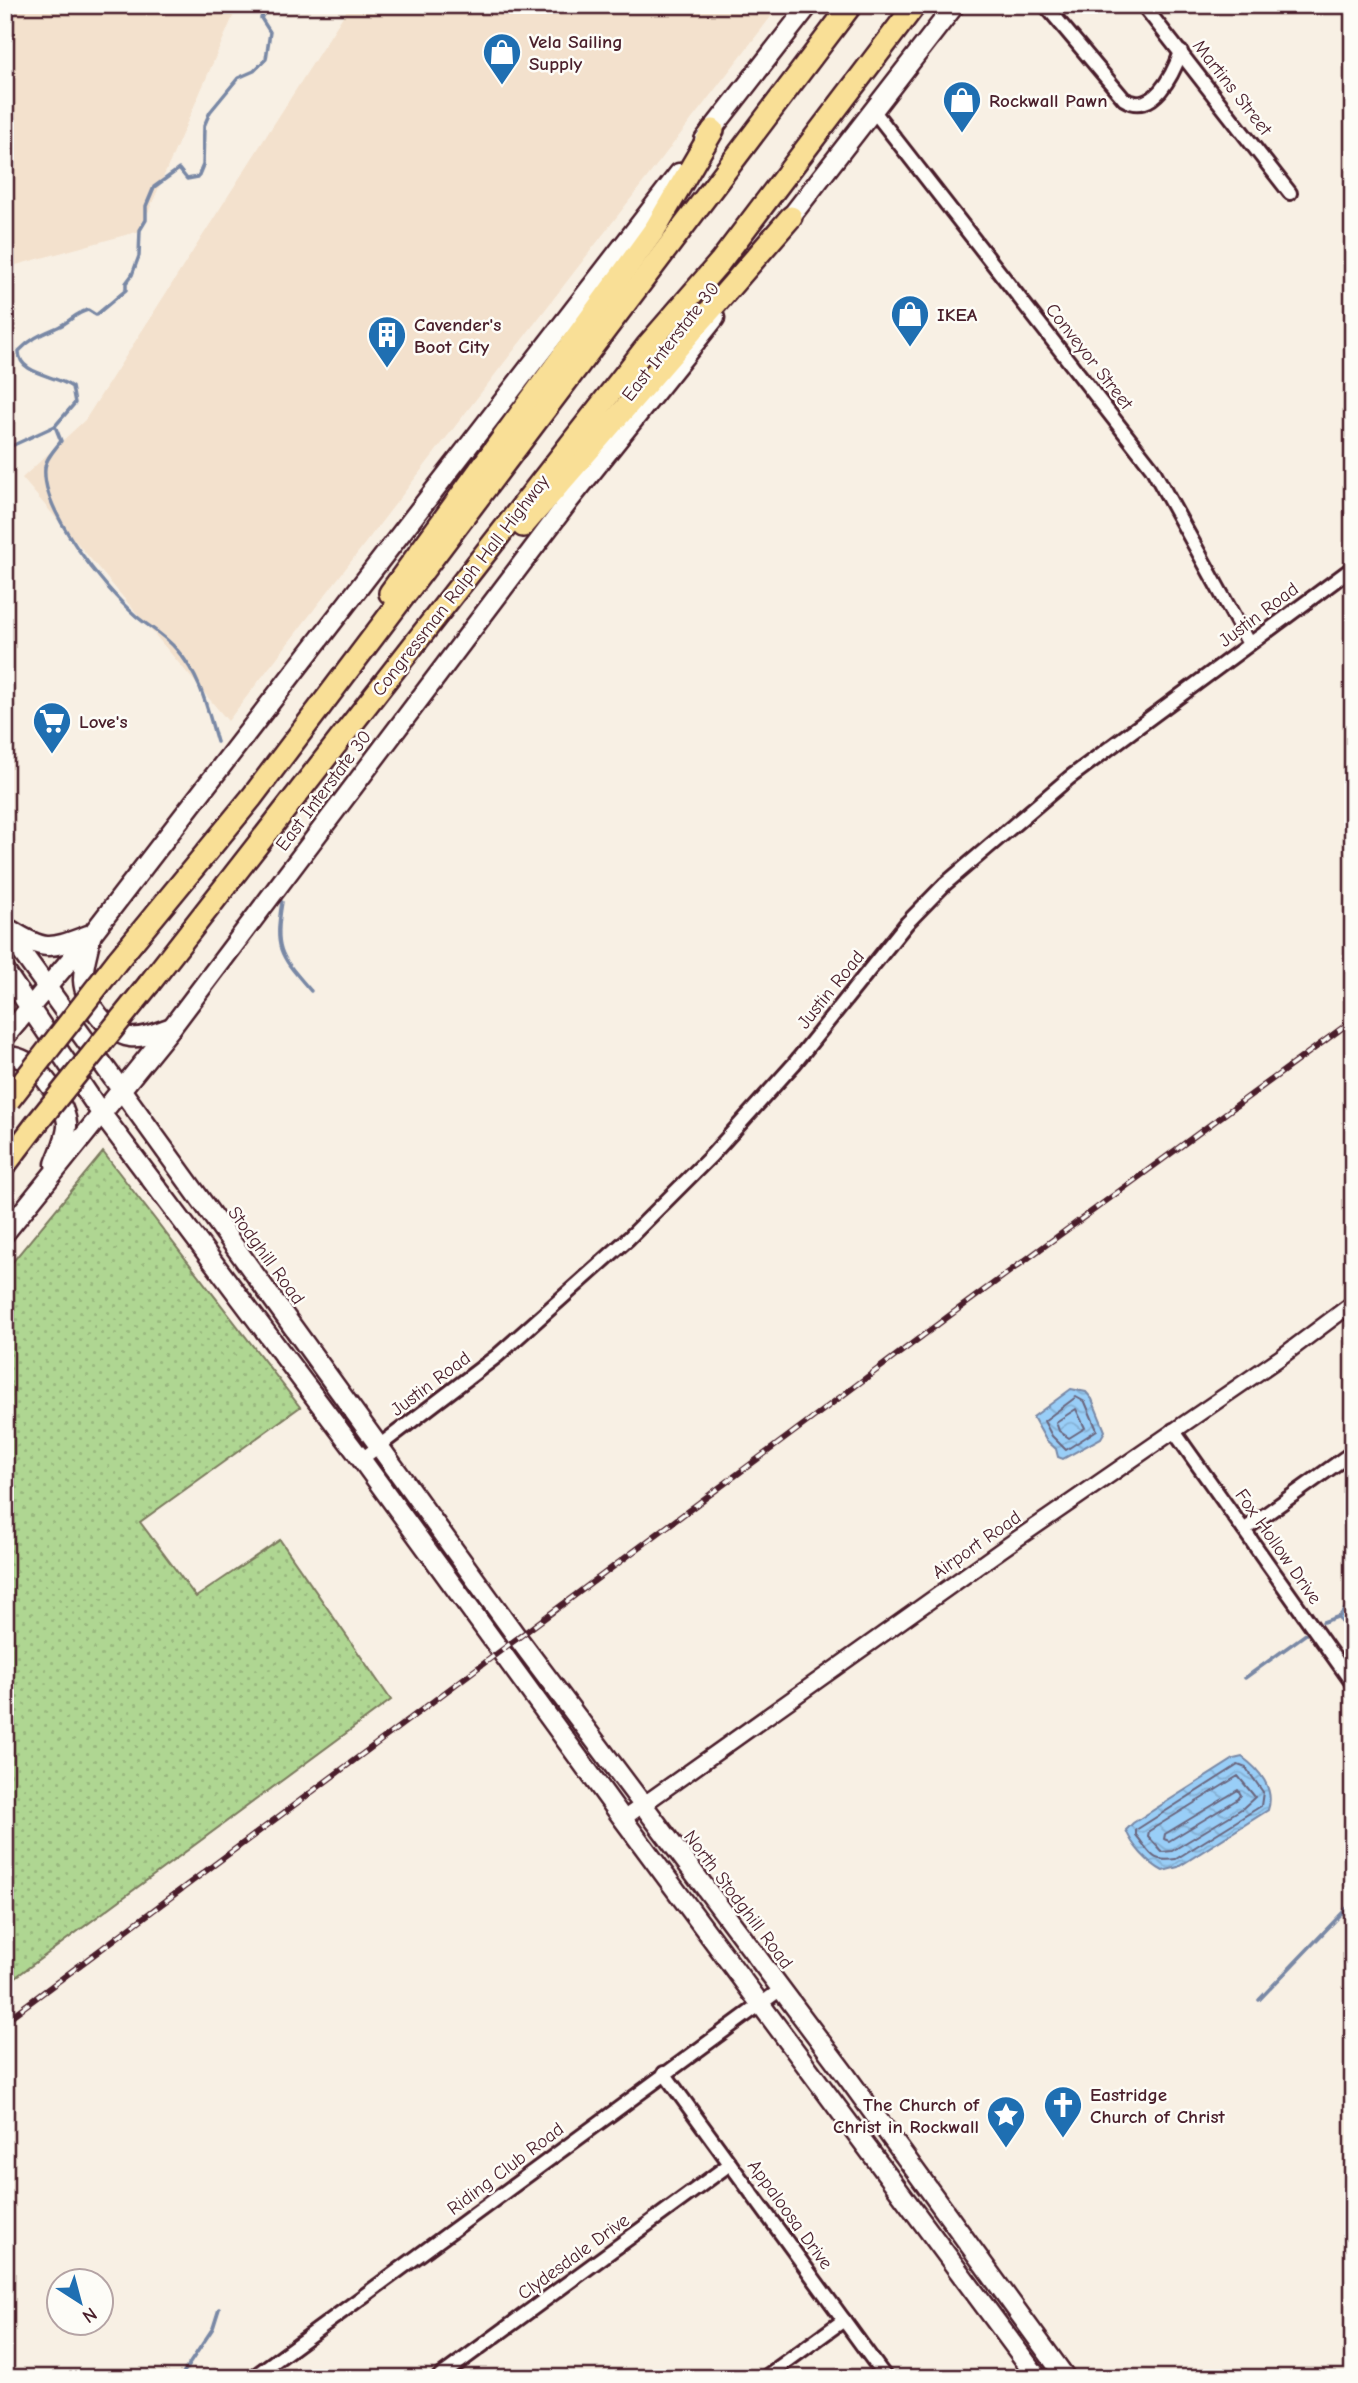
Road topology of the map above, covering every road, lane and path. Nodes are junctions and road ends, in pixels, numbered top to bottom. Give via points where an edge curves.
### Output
1 (809, 5) edge
2 (851, 5) edge
3 (915, 5) edge
4 (955, 5) edge
5 (1045, 5) edge
6 (1143, 5) edge
7 (1181, 52) junction
8 (873, 110) junction
9 (713, 130) junction
10 (1290, 193) dead end
11 (791, 217) junction
12 (1350, 569) dead end
13 (1249, 645) junction
14 (322, 705) junction
15 (309, 779) junction
16 (5, 928) edge
17 (92, 934) junction
18 (5, 971) edge
19 (47, 987) junction
20 (31, 1007) junction
21 (172, 1027) junction
22 (5, 1037) edge
23 (5, 1058) edge
24 (121, 1089) junction
25 (7, 1102) edge
26 (101, 1114) junction
27 (5, 1165) edge
28 (50, 1178) junction
29 (5, 1233) edge
30 (1353, 1303) edge
31 (1173, 1430) junction
32 (379, 1446) junction
33 (1353, 1452) edge
34 (362, 1460) junction
35 (1244, 1530) junction
36 (1353, 1684) edge
37 (642, 1806) junction
38 (623, 1819) junction
39 (781, 1989) junction
40 (761, 2002) junction
41 (664, 2073) junction
42 (730, 2164) junction
43 (844, 2320) junction
44 (252, 2378) edge
45 (438, 2378) edge
46 (764, 2378) edge
47 (886, 2378) edge
48 (1038, 2378) edge
49 (1066, 2378) edge

1 - 9 main road
2 - 14 highway, Congressman Ralph Hall Highway
3 - 15 highway, Congressman Ralph Hall Highway via 720,262 648,346
4 - 8 main road, East Interstate 30
5 - 7 street via 1131,103 1146,102 1165,87
6 - 7 street, Martins Street
7 - 10 street, Martins Street
8 - 11 main road, East Interstate 30
8 - 13 street, Conveyor Street via 1152,468
9 - 14 highway via 655,229 416,555 341,666
9 - 17 main road
11 - 15 highway via 504,547 352,736
11 - 21 main road, East Interstate 30 via 560,512
12 - 13 street, Justin Road
13 - 32 street, Justin Road via 1069,778 945,884 711,1156 552,1309
14 - 25 highway, Congressman Ralph Hall Highway, bridge
15 - 27 highway, Congressman Ralph Hall Highway, bridge
16 - 17 main road via 37,946 58,946
16 - 19 main road, Stodghill Road
17 - 19 main road
17 - 21 main road via 83,979 90,1004 120,1034 130,1037
18 - 20 main road
19 - 20 main road
19 - 24 main road, Stodghill Road
20 - 22 main road
20 - 26 main road
21 - 24 main road, East Interstate 30
23 - 28 main road via 22,1057 31,1062 65,1114 65,1134
24 - 26 main road, East Interstate 30
24 - 32 main road, Stodghill Road
26 - 28 main road, East Interstate 30
26 - 34 main road
28 - 29 main road, East Interstate 30
30 - 31 street, Airport Road
31 - 35 street, Fox Hollow Drive
31 - 37 street, Airport Road
32 - 34 street, Justin Road
32 - 37 main road, North Stodghill Road
33 - 35 street
34 - 38 main road
35 - 36 street, Fox Hollow Drive
37 - 38 street, Airport Road
37 - 39 main road, North Stodghill Road
38 - 40 main road
39 - 40 street, Riding Club Road
39 - 49 main road, North Stodghill Road
40 - 41 street, Riding Club Road
40 - 48 main road
41 - 42 street, Appaloosa Drive
41 - 44 street, Riding Club Road
42 - 43 street, Appaloosa Drive
42 - 45 street, Clydesdale Drive
43 - 46 street
43 - 47 street, Appaloosa Drive

